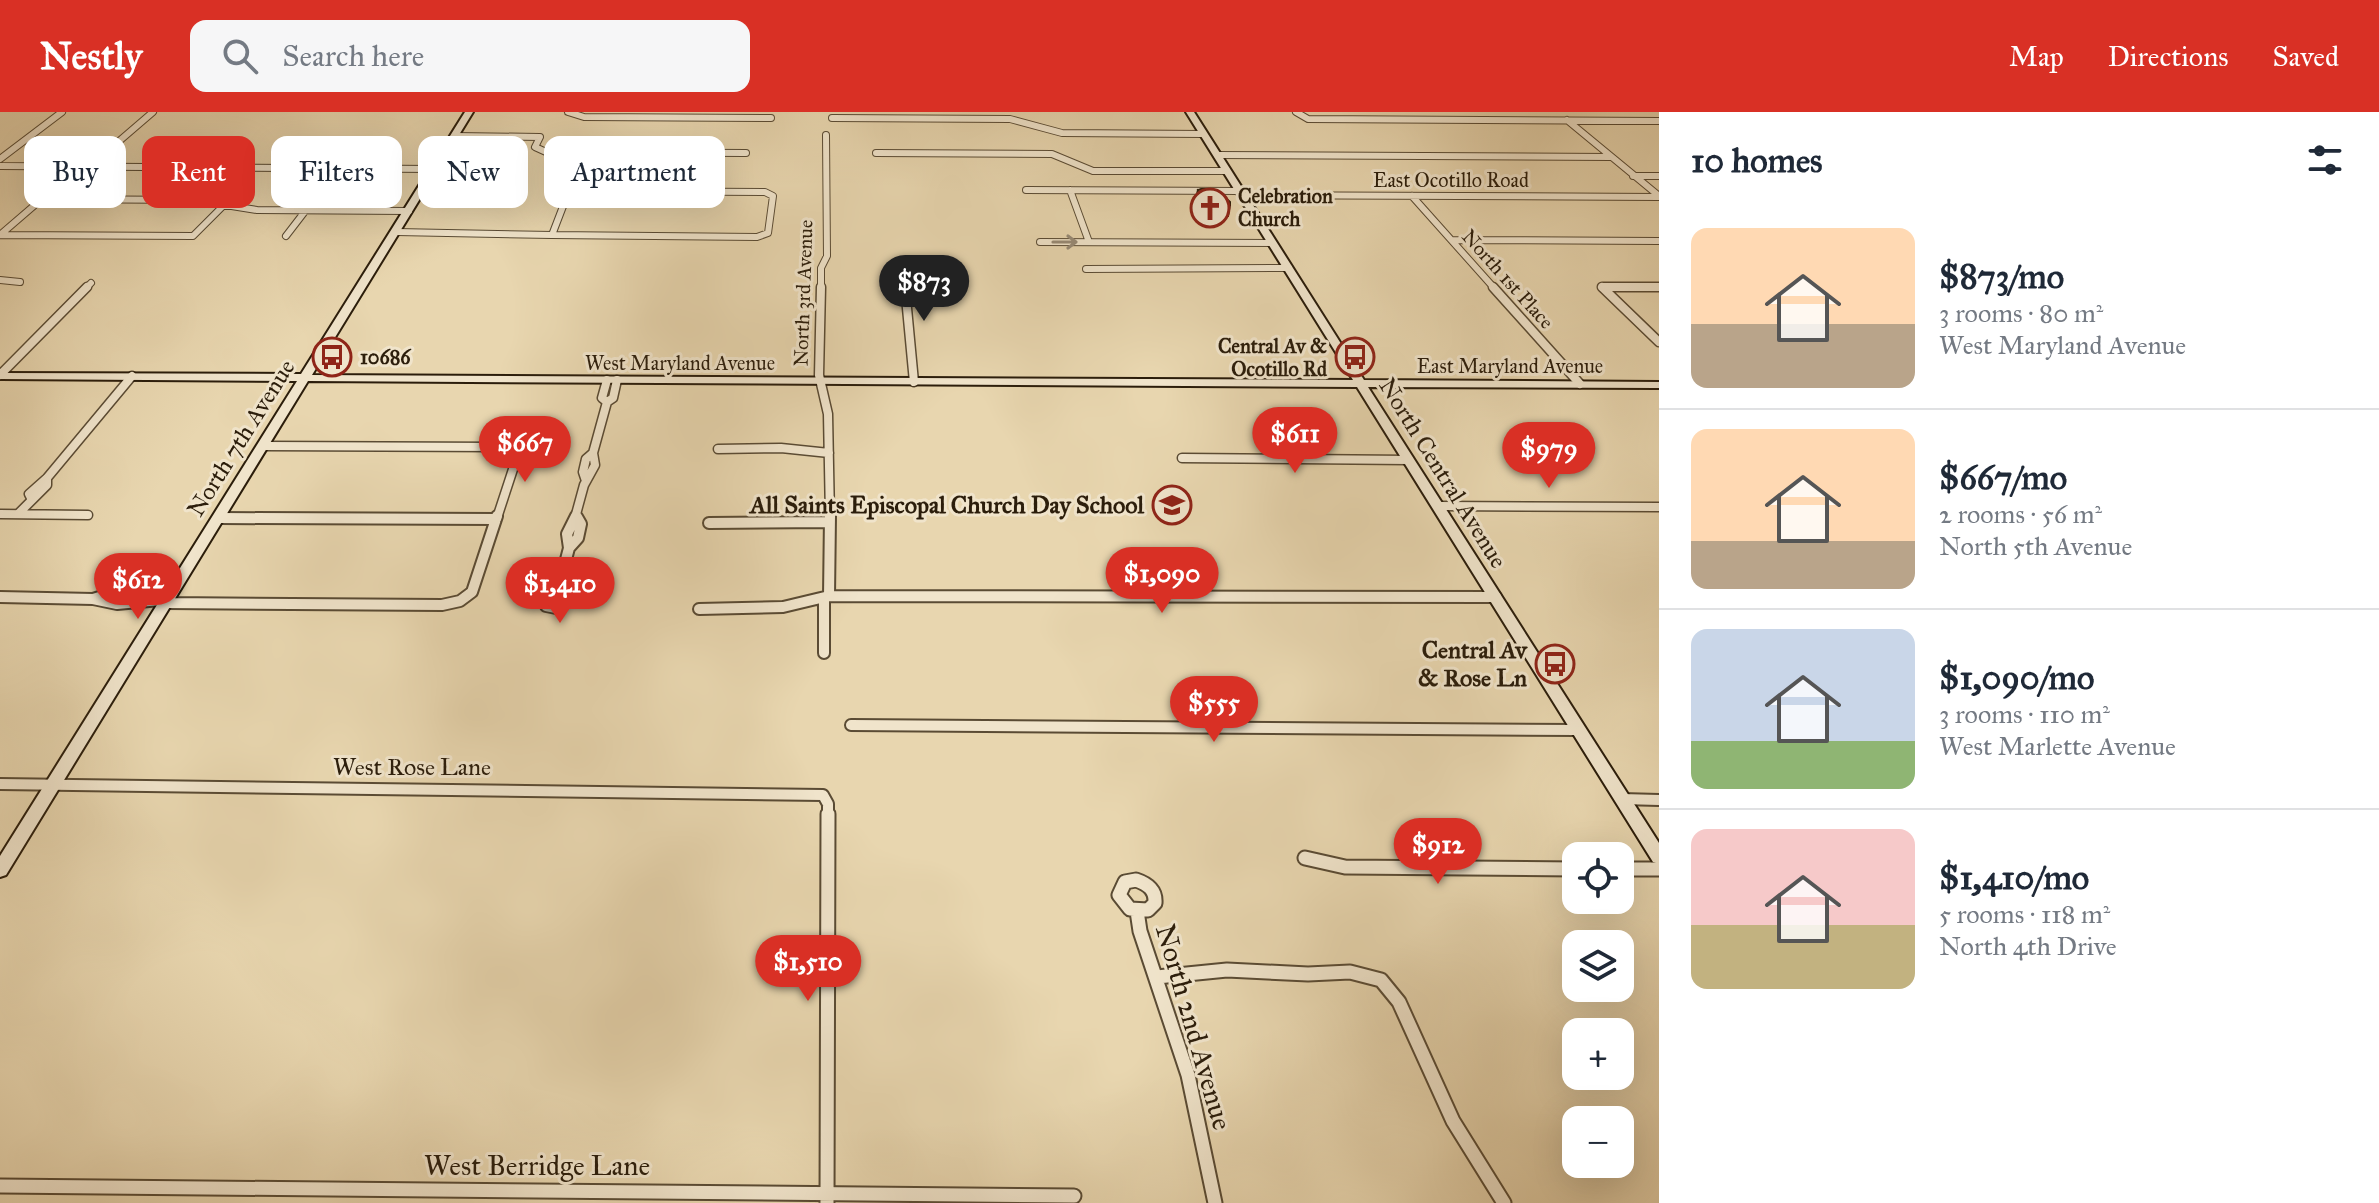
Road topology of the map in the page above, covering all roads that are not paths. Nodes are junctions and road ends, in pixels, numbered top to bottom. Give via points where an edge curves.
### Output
1 (62, 112) edge
2 (153, 112) edge
3 (469, 112) edge
4 (568, 112) edge
5 (1190, 112) edge
6 (1296, 112) edge
7 (1641, 112) edge
8 (1016, 116) edge
9 (771, 118) dead end
10 (832, 118) dead end
11 (1567, 120) junction
12 (1657, 121) edge
13 (1203, 134) junction
14 (826, 135) dead end
15 (125, 136) edge
16 (455, 136) edge
17 (528, 137) edge
18 (746, 153) dead end
19 (876, 153) dead end
20 (1217, 155) junction
21 (1611, 157) junction
22 (0, 159) edge
23 (0, 166) edge
24 (24, 166) edge
25 (126, 166) edge
26 (271, 167) edge
27 (1227, 171) junction
28 (1633, 176) junction
29 (1659, 176) edge
30 (1026, 190) dead end
31 (1070, 190) junction
32 (1241, 193) junction
33 (418, 196) edge
34 (1412, 196) junction
35 (1659, 196) edge
36 (32, 208) edge
37 (221, 208) edge
38 (246, 208) edge
39 (308, 210) junction
40 (409, 211) junction
41 (397, 232) junction
42 (0, 235) edge
43 (552, 235) junction
44 (286, 236) dead end
45 (1452, 240) junction
46 (1659, 241) edge
47 (1040, 242) dead end
48 (1089, 242) junction
49 (1272, 243) junction
50 (931, 268) dead end
51 (1289, 268) junction
52 (1086, 269) dead end
53 (0, 280) edge
54 (20, 282) dead end
55 (91, 283) dead end
56 (1659, 287) edge
57 (1659, 342) edge
58 (3, 376) edge
59 (132, 376) junction
60 (307, 379) junction
61 (612, 380) junction
62 (823, 381) junction
63 (914, 382) junction
64 (1360, 384) junction
65 (1580, 384) junction
66 (0, 385) edge
67 (1659, 385) edge
68 (265, 446) junction
69 (718, 449) dead end
70 (829, 453) junction
71 (1182, 458) dead end
72 (1409, 460) junction
73 (1438, 506) junction
74 (1659, 507) edge
75 (0, 514) edge
76 (18, 514) junction
77 (88, 515) dead end
78 (220, 518) junction
79 (496, 519) junction
80 (829, 522) junction
81 (709, 523) dead end
82 (558, 590) dead end
83 (0, 597) edge
84 (826, 597) junction
85 (1496, 597) junction
86 (168, 600) junction
87 (699, 609) dead end
88 (824, 653) dead end
89 (851, 725) dead end
90 (1577, 730) junction
91 (0, 784) edge
92 (53, 785) junction
93 (1622, 799) junction
94 (1659, 800) edge
95 (1659, 857) edge
96 (1305, 858) dead end
97 (1562, 869) edge
98 (1634, 869) edge
99 (1659, 869) edge
100 (0, 870) edge
101 (1137, 911) dead end
102 (1157, 977) junction
103 (0, 1186) edge
104 (1074, 1196) dead end
105 (827, 1198) edge
106 (1215, 1203) edge
107 (1504, 1203) edge

1 - 22 street
2 - 15 street
3 - 16 main road, North 7th Avenue
4 - 9 street via 584,117
5 - 13 main road, North Central Avenue
6 - 11 street via 1307,119
7 - 12 street
8 - 10 street
8 - 13 street via 1062,133
11 - 12 street
11 - 21 street
13 - 20 main road, North Central Avenue
14 - 62 street, North 3rd Avenue via 827,252 820,290
17 - 18 street via 540,137 535,147 546,152
19 - 27 street via 1052,154 1084,170
20 - 21 street
20 - 27 main road, North Central Avenue
21 - 28 street
23 - 24 street
25 - 26 street
27 - 32 main road, North Central Avenue
28 - 29 street
28 - 35 street
30 - 31 street, East Ocotillo Road
31 - 32 street, East Ocotillo Road
31 - 48 street
32 - 34 street, East Ocotillo Road
32 - 49 main road, North Central Avenue
33 - 40 main road, North 7th Avenue
34 - 35 street, East Ocotillo Road
34 - 45 street, North 1st Place
36 - 42 street
37 - 42 street via 193,236
38 - 39 street
39 - 40 street
39 - 44 street
40 - 41 main road, North 7th Avenue
41 - 43 street
41 - 60 main road, North 7th Avenue
43 - 43 street via 570,193 773,196 764,236
45 - 46 street
45 - 65 street, North 1st Place
47 -> 48 street
48 - 49 street
49 - 51 main road, North Central Avenue
50 - 63 street via 903,268
51 - 52 street
51 - 64 main road, North Central Avenue
53 - 54 street
55 - 58 street
56 - 57 street via 1602,287
58 - 59 main road, West Maryland Avenue
58 - 66 street
59 - 60 main road, West Maryland Avenue
59 - 76 street
60 - 61 main road, West Maryland Avenue
60 - 68 main road, North 7th Avenue
61 - 62 main road, West Maryland Avenue
61 - 82 street via 613,398 607,402 593,453 597,459 577,517 578,538 569,548
62 - 63 main road, West Maryland Avenue
62 - 70 street, North 3rd Avenue
63 - 64 main road, West Maryland Avenue
64 - 65 main road, East Maryland Avenue
64 - 72 main road, North Central Avenue
65 - 67 main road, East Maryland Avenue
68 - 78 main road, North 7th Avenue
68 - 79 street via 501,447 517,458
69 - 70 street
70 - 80 street, North 3rd Avenue
71 - 72 street
72 - 73 main road, North Central Avenue
73 - 74 street
73 - 85 main road, North Central Avenue
75 - 76 street
76 - 77 street
78 - 79 street
78 - 86 main road, North 7th Avenue
79 - 86 street via 473,590 445,605
80 - 81 street
80 - 84 street, North 3rd Avenue
83 - 86 street via 138,604
84 - 85 street
84 - 87 street via 776,608
84 - 88 street, North 3rd Avenue
85 - 90 main road, North Central Avenue
86 - 92 main road, North 7th Avenue
89 - 90 street
90 - 93 main road, North Central Avenue
91 - 92 street, West Rose Lane
92 - 100 main road, North 7th Avenue
92 - 105 street, West Rose Lane via 823,795 828,804
93 - 94 street
93 - 95 main road, North Central Avenue
96 - 97 street via 1345,867
98 - 99 street
101 - 102 street, North 2nd Avenue
102 - 106 street, North 2nd Avenue via 1188,1075
102 - 107 street via 1236,968 1357,972 1384,982 1399,999 1469,1151
103 - 105 street, West Berridge Lane
104 - 105 street, West Berridge Lane

